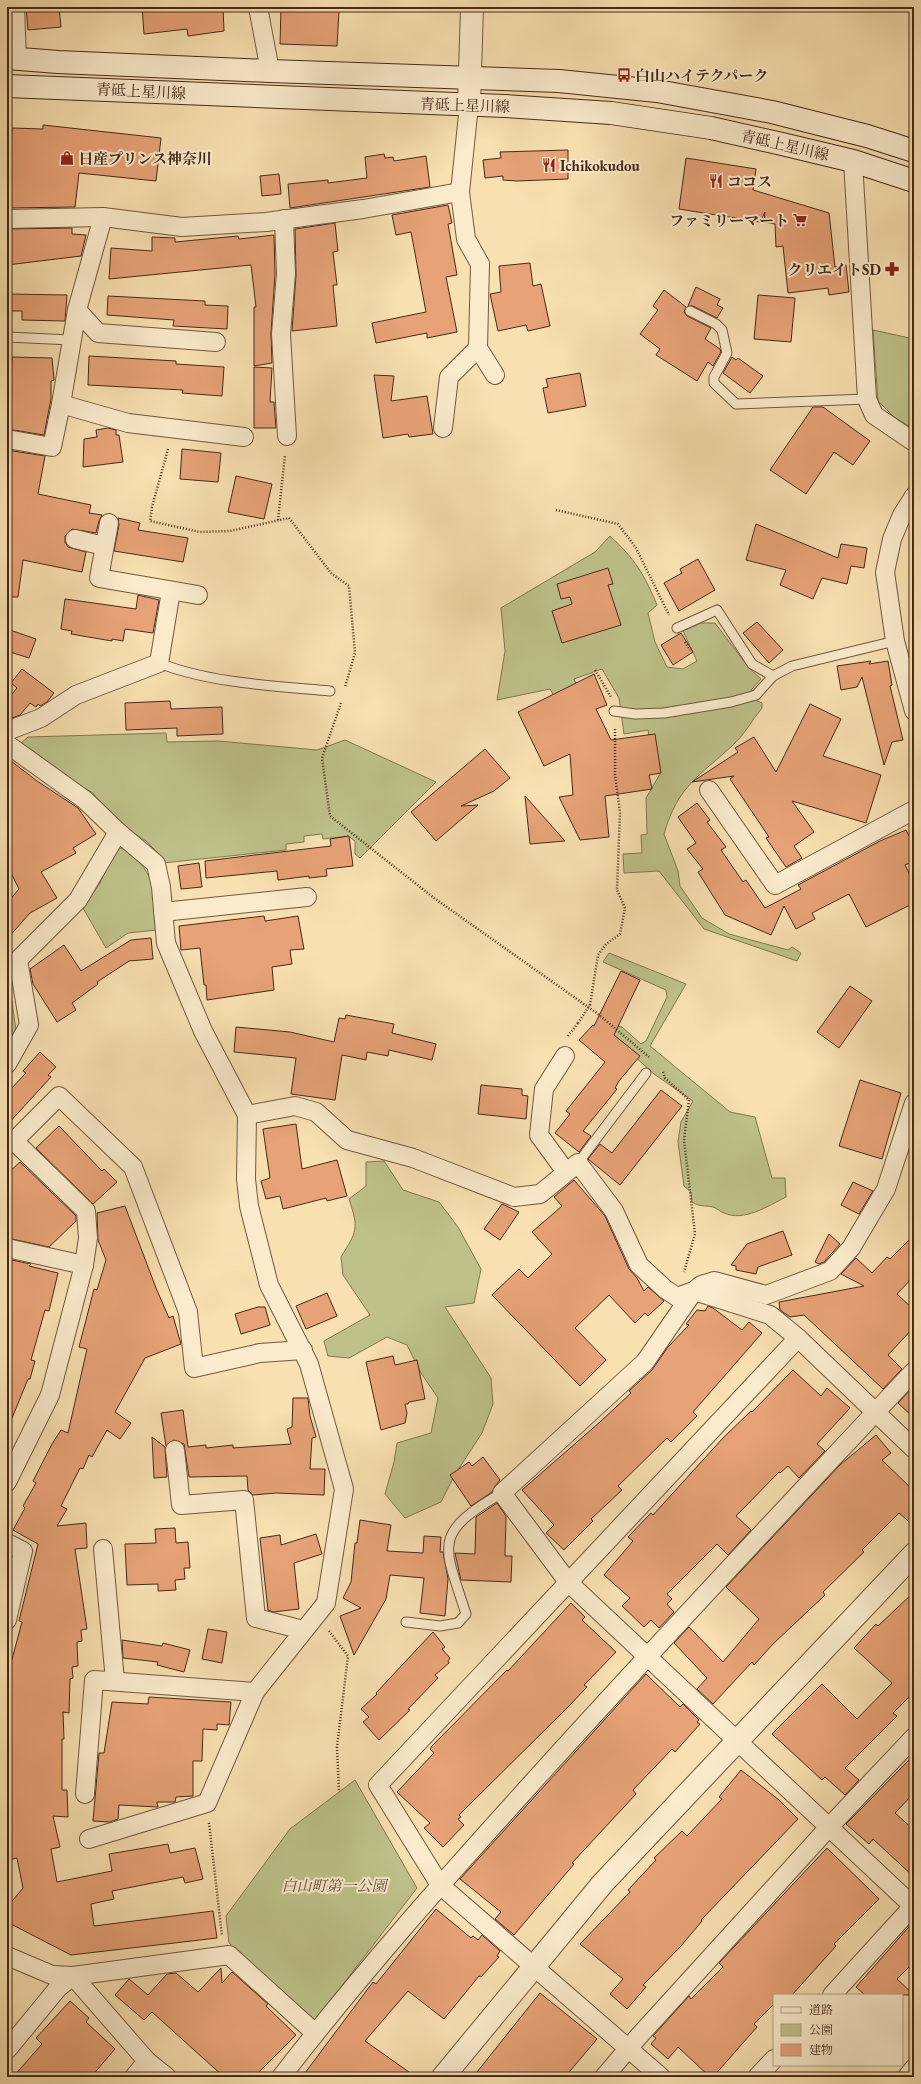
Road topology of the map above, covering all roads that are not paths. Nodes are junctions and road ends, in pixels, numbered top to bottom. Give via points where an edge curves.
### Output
1 (15, 7) edge
2 (258, 7) edge
3 (472, 7) edge
4 (12, 58) edge
5 (270, 71) junction
6 (470, 78) junction
7 (7, 86) edge
8 (469, 105) junction
9 (914, 151) edge
10 (853, 161) junction
11 (914, 181) edge
12 (460, 192) junction
13 (103, 217) junction
14 (7, 219) edge
15 (284, 219) junction
16 (77, 310) junction
17 (690, 311) dead end
18 (7, 337) edge
19 (71, 340) junction
20 (216, 342) dead end
21 (478, 348) junction
22 (495, 375) dead end
23 (867, 399) junction
24 (61, 404) junction
25 (443, 428) dead end
26 (287, 436) dead end
27 (244, 437) dead end
28 (7, 439) edge
29 (914, 442) edge
30 (914, 496) edge
31 (109, 523) dead end
32 (75, 539) dead end
33 (104, 546) junction
34 (171, 591) junction
35 (198, 595) dead end
36 (677, 628) road end
37 (895, 641) junction
38 (159, 663) junction
39 (773, 676) junction
40 (330, 691) dead end
41 (614, 711) road end
42 (914, 711) edge
43 (7, 731) edge
44 (7, 744) edge
45 (709, 790) dead end
46 (914, 810) edge
47 (118, 832) junction
48 (307, 897) dead end
49 (163, 912) junction
50 (565, 1056) dead end
51 (7, 1064) edge
52 (646, 1073) dead end
53 (914, 1103) edge
54 (247, 1115) junction
55 (572, 1167) junction
56 (7, 1248) edge
57 (84, 1265) junction
58 (694, 1291) junction
59 (798, 1338) junction
60 (303, 1350) junction
61 (914, 1371) edge
62 (875, 1413) junction
63 (914, 1449) edge
64 (175, 1450) dead end
65 (7, 1482) edge
66 (502, 1493) junction
67 (7, 1542) edge
68 (104, 1549) dead end
69 (914, 1554) edge
70 (568, 1582) junction
71 (7, 1620) edge
72 (406, 1622) dead end
73 (303, 1630) junction
74 (648, 1654) junction
75 (115, 1681) junction
76 (255, 1692) junction
77 (914, 1737) edge
78 (739, 1741) junction
79 (85, 1794) dead end
80 (830, 1826) junction
81 (89, 1839) dead end
82 (440, 1885) junction
83 (914, 1906) edge
84 (7, 1956) edge
85 (534, 1967) junction
86 (72, 1976) junction
87 (833, 1994) edge
88 (315, 2033) junction
89 (628, 2049) junction
90 (7, 2050) edge
91 (773, 2060) edge
92 (147, 2061) junction
93 (914, 2068) edge
94 (134, 2077) edge
95 (167, 2077) edge
96 (281, 2077) edge
97 (443, 2077) edge
98 (604, 2077) edge
99 (662, 2077) edge
100 (757, 2077) edge
101 (907, 2077) edge

1 - 4 street
2 - 5 street
3 - 6 main road
4 - 5 main road, 青砥上星川線
5 - 6 main road, 青砥上星川線
6 - 8 main road
6 - 9 main road, 青砥上星川線 via 559,81 657,90 772,112 867,136
7 - 8 main road, 青砥上星川線
8 - 10 main road, 青砥上星川線 via 611,113 711,128
8 - 12 street
10 - 11 main road, 青砥上星川線
10 - 23 street
12 - 15 street via 363,209
12 - 21 street via 466,239 480,264
13 - 14 street
13 - 15 street via 182,227
13 - 16 street
15 - 26 street via 286,274 280,334
16 - 19 street
16 - 20 street via 98,333
17 - 23 lane via 716,324 722,330 727,353 714,377 714,383 736,404
18 - 19 lane
19 - 24 street
21 - 22 street
21 - 25 street via 449,377
23 - 29 street via 874,415
24 - 27 street via 128,423
24 - 28 street via 52,447
30 - 37 street via 892,538 885,572
31 - 33 street
32 - 33 street
33 - 34 street via 99,578
34 - 35 street
34 - 38 street
36 - 39 lane via 717,610 752,664
37 - 39 lane via 792,666
37 - 42 street
38 - 40 lane via 181,672 272,686
38 - 43 street via 76,695 41,718
39 - 41 lane via 756,695 725,704 664,713 635,714
44 - 47 street via 85,800
45 - 46 street via 775,885
47 - 49 street via 156,864
47 - 51 street via 78,900 18,960 29,1024
48 - 49 street
49 - 54 street via 166,943 203,1031
50 - 55 street via 544,1089 539,1135
52 - 55 lane
53 - 58 street via 886,1189 851,1248 830,1271 766,1295 714,1281 701,1285
54 - 55 street via 295,1106 316,1112 347,1140 413,1158 514,1197 540,1194
54 - 60 street via 246,1178 249,1206 269,1285
55 - 58 street via 614,1211 639,1265 677,1297
56 - 57 street
57 - 60 street via 88,1238 86,1211 14,1141 59,1096 133,1166 188,1312 194,1368 260,1353
57 - 65 street via 50,1395
58 - 59 street via 770,1314
58 - 66 street via 645,1362
59 - 62 street
59 - 70 street
60 - 73 street via 310,1364 344,1489 326,1603
61 - 62 street
62 - 63 street
62 - 74 street
64 - 73 street via 181,1505 244,1500 256,1618
66 - 70 street
66 - 72 lane via 476,1508 458,1523 449,1538 448,1559 466,1614 458,1623 440,1626
67 - 71 street via 24,1551
68 - 75 street
69 - 78 main road
70 - 74 street
70 - 82 street via 378,1784
73 - 76 street
74 - 78 street
74 - 82 street
75 - 76 street
75 - 79 street via 94,1680
76 - 81 street via 207,1803
77 - 80 street
78 - 80 street
78 - 85 main road via 603,1883
80 - 83 street
80 - 89 street
82 - 85 street
82 - 88 street
83 - 87 street
84 - 86 street via 52,1975
85 - 89 street
85 - 97 main road
86 - 88 street via 229,1955
86 - 90 street via 58,1988
86 - 92 street
88 - 96 street
89 - 98 street
89 - 99 street
91 - 100 street
92 - 94 street
92 - 95 street
93 - 101 street

